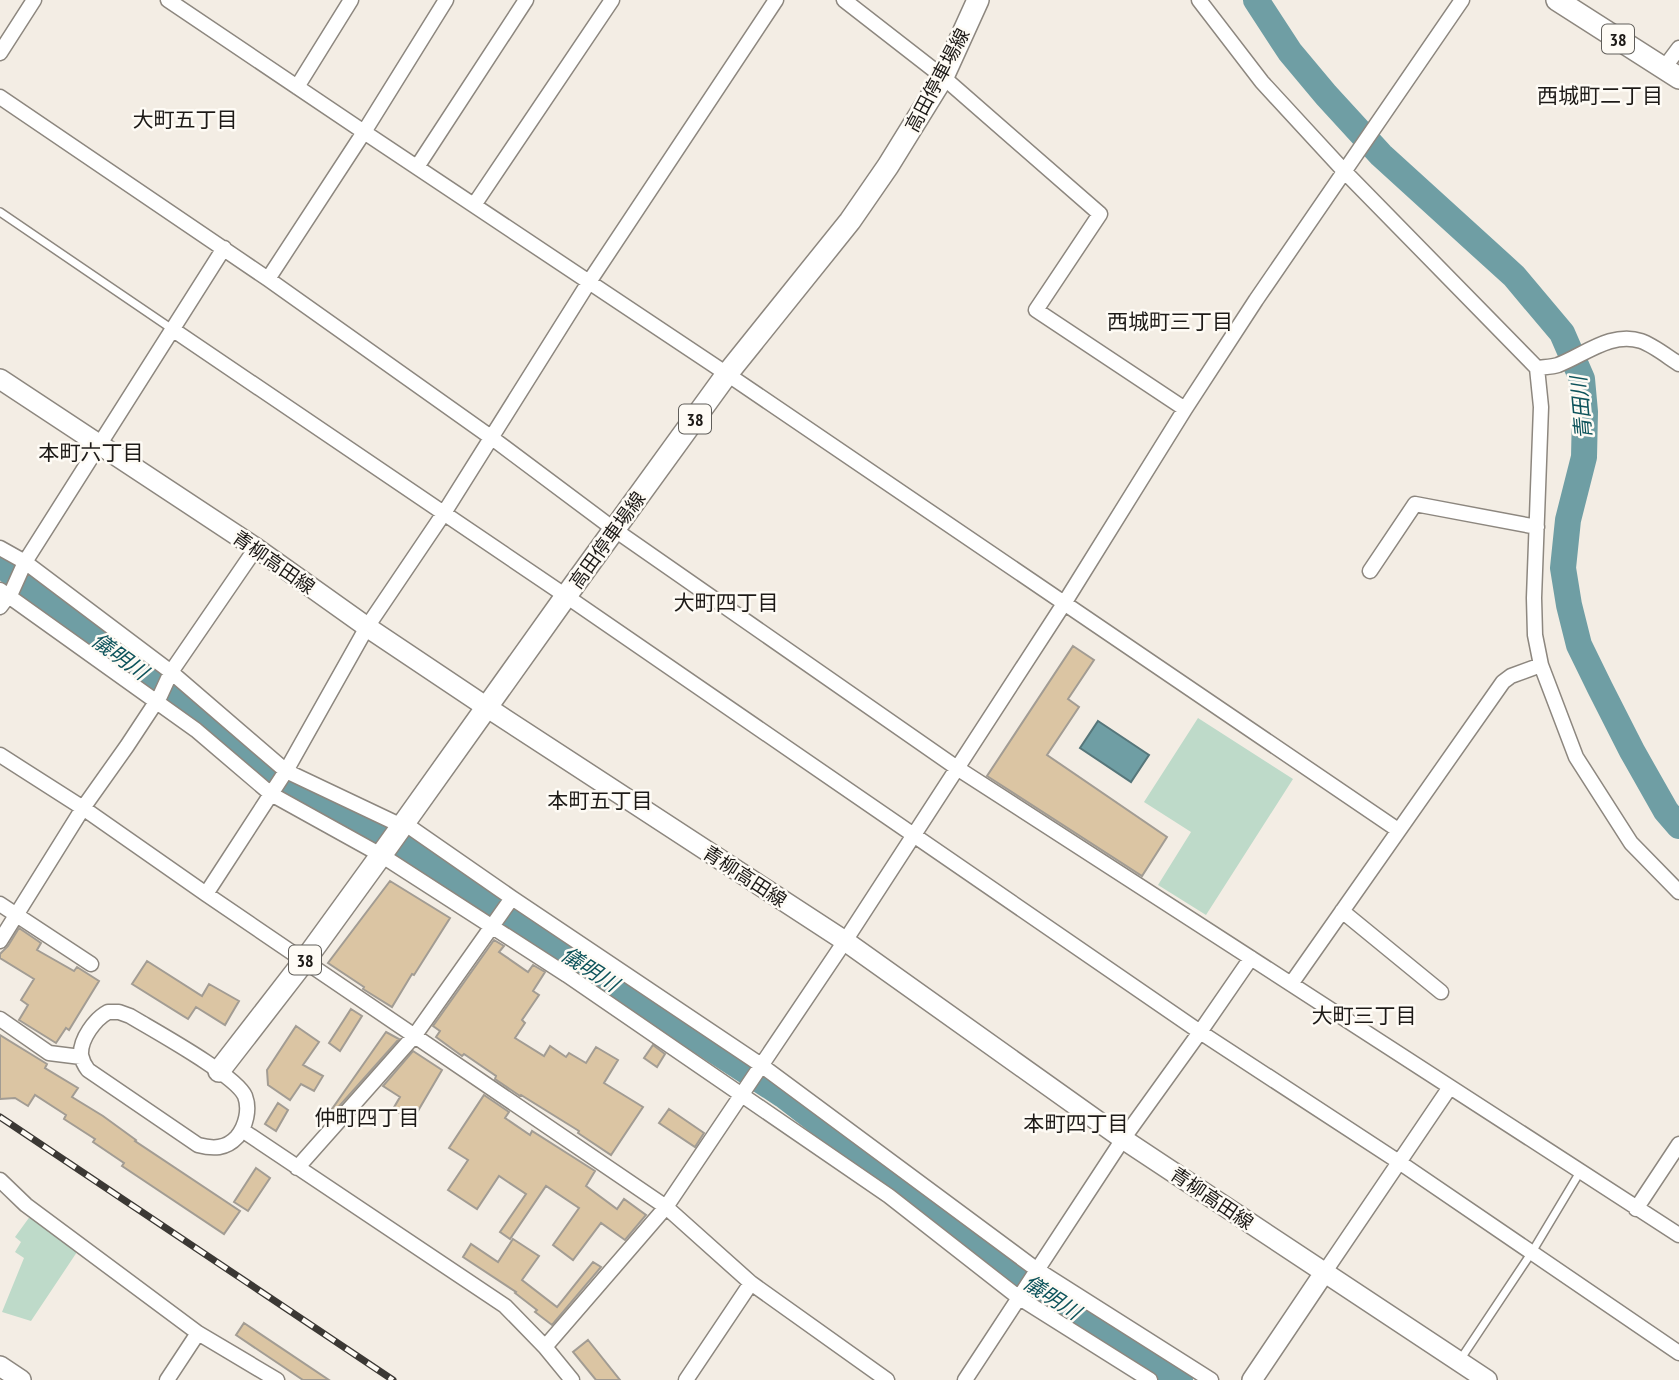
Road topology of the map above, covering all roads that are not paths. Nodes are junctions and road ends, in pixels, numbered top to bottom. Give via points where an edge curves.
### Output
1 (34, 0) edge
2 (168, 0) edge
3 (351, 0) edge
4 (446, 0) edge
5 (526, 0) edge
6 (612, 0) edge
7 (776, 0) edge
8 (844, 0) edge
9 (978, 0) edge
10 (1199, 0) edge
11 (1462, 0) edge
12 (1557, 0) edge
13 (1679, 48) edge
14 (0, 53) edge
15 (1671, 73) edge
16 (943, 77) junction
17 (297, 87) junction
18 (0, 97) edge
19 (363, 132) junction
20 (417, 167) junction
21 (1348, 167) junction
22 (474, 205) junction
23 (0, 212) edge
24 (224, 248) junction
25 (268, 279) junction
26 (589, 282) junction
27 (172, 329) junction
28 (1678, 362) edge
29 (1536, 368) junction
30 (727, 374) junction
31 (0, 379) edge
32 (1185, 409) junction
33 (492, 438) junction
34 (100, 445) junction
35 (444, 513) junction
36 (1537, 527) junction
37 (615, 530) junction
38 (0, 548) edge
39 (257, 548) junction
40 (23, 565) junction
41 (1370, 571) dead end
42 (5, 596) edge
43 (566, 596) junction
44 (1065, 602) junction
45 (367, 627) junction
46 (1541, 665) junction
47 (171, 672) junction
48 (158, 698) junction
49 (488, 708) junction
50 (0, 755) edge
51 (957, 768) junction
52 (286, 771) junction
53 (271, 794) junction
54 (83, 808) junction
55 (1398, 830) junction
56 (913, 834) junction
57 (395, 836) junction
58 (1679, 892) edge
59 (206, 894) junction
60 (510, 901) junction
61 (0, 904) edge
62 (1342, 911) junction
63 (16, 915) junction
64 (493, 926) junction
65 (0, 941) edge
66 (845, 941) junction
67 (1251, 958) junction
68 (305, 960) junction
69 (91, 964) dead end
70 (1291, 984) junction
71 (1441, 992) dead end
72 (0, 1019) edge
73 (1200, 1032) junction
74 (415, 1035) junction
75 (81, 1057) junction
76 (761, 1065) junction
77 (219, 1071) junction
78 (1450, 1087) junction
79 (744, 1091) junction
80 (242, 1130) junction
81 (1123, 1139) junction
82 (1679, 1144) edge
83 (1399, 1162) junction
84 (297, 1168) junction
85 (1580, 1172) junction
86 (0, 1180) edge
87 (666, 1207) junction
88 (1636, 1209) junction
89 (1679, 1235) edge
90 (1532, 1252) junction
91 (1037, 1269) junction
92 (1324, 1273) junction
93 (751, 1283) junction
94 (1020, 1294) junction
95 (198, 1333) junction
96 (545, 1347) junction
97 (1679, 1353) edge
98 (1459, 1362) junction
99 (0, 1366) edge
100 (21, 1380) edge
101 (167, 1380) edge
102 (277, 1380) edge
103 (572, 1380) edge
104 (686, 1380) edge
105 (887, 1380) edge
106 (965, 1380) edge
107 (1150, 1380) edge
108 (1211, 1380) edge
109 (1252, 1380) edge
110 (1487, 1380) edge

1 - 14 street
2 - 17 street
3 - 17 street
4 - 19 street
5 - 20 street
6 - 22 street
7 - 26 street
8 - 16 street
9 - 16 main road, 高田停車場線 / 38
10 - 21 street via 1262,82
11 - 21 street
12 - 15 main road, 38
13 - 15 street
16 - 30 main road, 高田停車場線 / 38 via 850,221
16 - 32 street via 1100,214 1036,310
17 - 19 street
18 - 24 street
19 - 20 street
19 - 25 street
20 - 22 street
21 - 29 street
21 - 32 street
22 - 26 street
23 - 27 lane
24 - 25 street
24 - 27 street
25 - 33 street
26 - 30 street
26 - 33 street
27 - 34 street
27 - 35 street
28 - 29 street via 1642,341 1627,339 1596,347 1556,366
29 - 36 street via 1541,407
30 - 37 main road, 高田停車場線 / 38
30 - 44 street
31 - 34 main road, 青柳高田線
32 - 44 street
33 - 35 street
33 - 37 street
34 - 39 main road, 青柳高田線
34 - 40 street
35 - 43 street
35 - 45 street
36 - 41 street via 1415,504
36 - 46 street via 1535,635
37 - 43 main road, 高田停車場線 / 38
37 - 51 street
38 - 40 street
39 - 45 main road, 青柳高田線
39 - 47 street
40 - 42 street
40 - 47 street
42 - 48 street
43 - 49 main road, 高田停車場線 / 38
43 - 56 street
44 - 51 street
44 - 55 street
45 - 49 main road, 青柳高田線
45 - 52 street
46 - 55 street via 1503,682
46 - 58 street via 1576,757 1631,843
47 - 48 street
47 - 52 street
48 - 53 street
48 - 54 street
49 - 57 main road, 高田停車場線 / 38
49 - 66 main road, 青柳高田線
50 - 54 street
51 - 56 street
51 - 67 street
52 - 53 street
52 - 57 street
53 - 57 street
53 - 59 street
54 - 59 street
54 - 63 street
55 - 62 street
56 - 66 street
56 - 73 street
57 - 60 street
57 - 64 street
57 - 68 main road, 高田停車場線 / 38
59 - 68 street
60 - 64 street
60 - 76 street
61 - 63 street
62 - 70 street
62 - 71 street
63 - 65 street
63 - 69 street
64 - 74 street
64 - 79 street
66 - 76 street
66 - 81 main road, 青柳高田線
67 - 70 street
67 - 73 street
68 - 74 street
68 - 77 main road, 高田停車場線 / 38
70 - 78 street
72 - 75 street via 49,1054
73 - 81 street
73 - 83 street
74 - 84 street
74 - 87 street
75 - 77 street via 86,1036 101,1016 119,1012
75 - 80 street via 88,1070 198,1144 212,1149 225,1146
76 - 79 street
76 - 91 street
77 - 80 street via 244,1095 248,1112
78 - 83 street
78 - 85 street
79 - 87 street
79 - 94 street
80 - 84 street
81 - 91 street
81 - 92 main road, 青柳高田線
82 - 88 street
83 - 90 street
83 - 92 street
84 - 96 street via 505,1306
85 - 88 street
85 - 90 lane
86 - 95 street via 26,1205
87 - 93 street
87 - 96 street
88 - 89 street
90 - 97 street
90 - 98 lane
91 - 94 street
91 - 108 street
92 - 98 main road, 青柳高田線
92 - 109 main road
93 - 104 street
93 - 105 street
94 - 106 street
94 - 107 street
95 - 101 street
95 - 102 street
96 - 103 street
98 - 110 main road, 青柳高田線
99 - 100 main road

